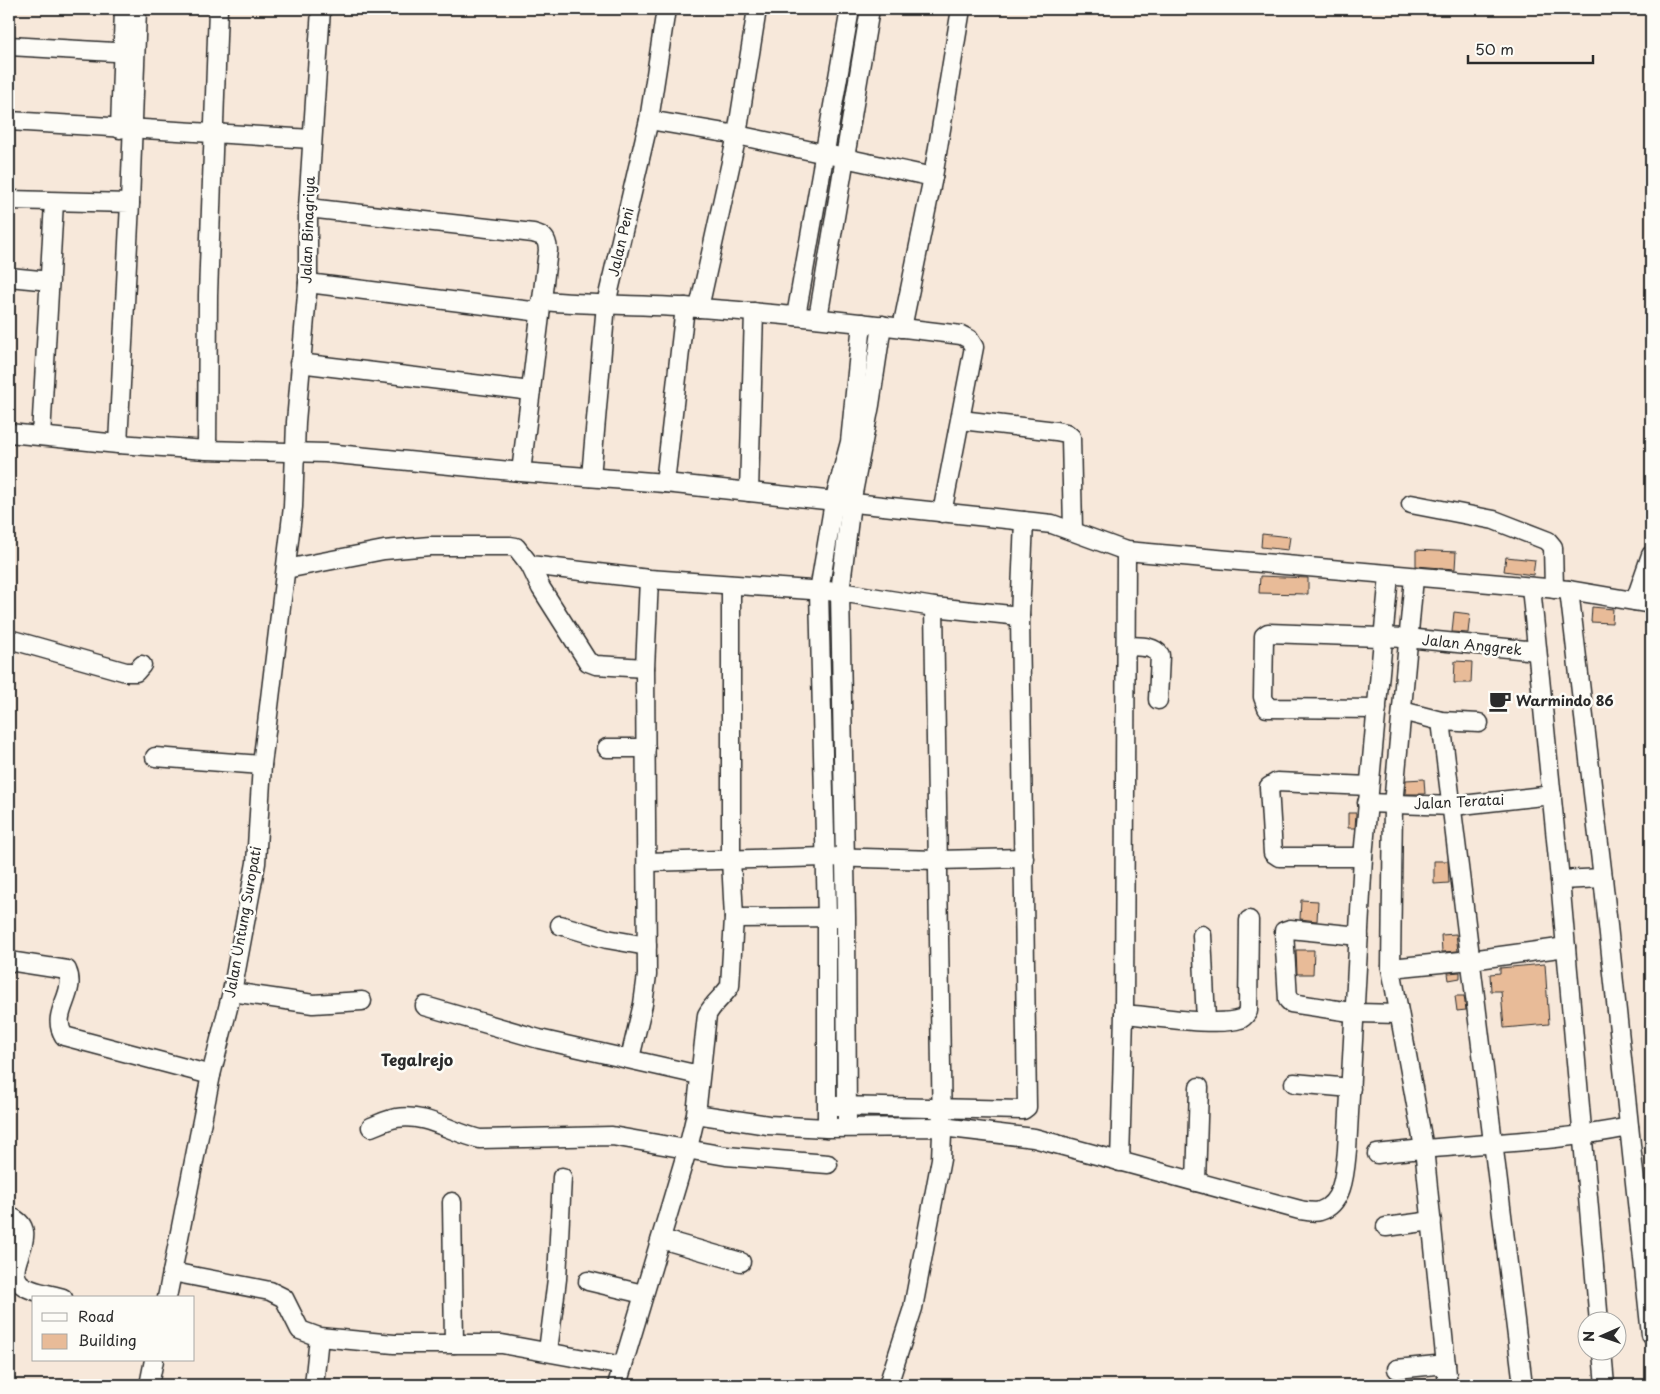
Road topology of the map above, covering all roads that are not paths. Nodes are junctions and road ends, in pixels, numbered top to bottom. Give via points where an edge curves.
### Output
1 (124, 9) edge
2 (137, 9) edge
3 (218, 9) edge
4 (321, 9) edge
5 (666, 9) edge
6 (757, 9) edge
7 (850, 9) edge
8 (870, 9) edge
9 (961, 9) edge
10 (9, 46) edge
11 (128, 53) junction
12 (649, 120) junction
13 (9, 121) edge
14 (126, 127) junction
15 (214, 134) junction
16 (736, 135) junction
17 (312, 139) junction
18 (826, 154) junction
19 (846, 158) junction
20 (933, 177) junction
21 (9, 200) edge
22 (54, 202) junction
23 (124, 203) junction
24 (308, 208) junction
25 (9, 277) edge
26 (50, 280) junction
27 (308, 283) junction
28 (606, 304) junction
29 (541, 307) junction
30 (692, 308) junction
31 (754, 312) junction
32 (796, 316) junction
33 (818, 318) junction
34 (862, 323) junction
35 (882, 325) junction
36 (902, 328) junction
37 (299, 363) junction
38 (531, 391) junction
39 (961, 420) junction
40 (9, 433) edge
41 (41, 436) junction
42 (857, 442) junction
43 (118, 444) junction
44 (208, 450) junction
45 (295, 452) junction
46 (521, 472) junction
47 (591, 477) junction
48 (665, 483) junction
49 (749, 492) junction
50 (843, 503) junction
51 (1412, 504) dead end
52 (942, 513) junction
53 (1024, 521) junction
54 (1073, 530) junction
55 (1126, 551) junction
56 (1651, 555) edge
57 (530, 565) junction
58 (286, 569) junction
59 (1389, 575) junction
60 (1414, 578) junction
61 (649, 579) junction
62 (731, 585) junction
63 (1531, 587) junction
64 (1561, 589) junction
65 (819, 591) junction
66 (840, 592) junction
67 (1643, 602) edge
68 (934, 607) junction
69 (1020, 616) junction
70 (1384, 637) junction
71 (1408, 638) junction
72 (9, 640) edge
73 (1127, 646) junction
74 (1538, 651) junction
75 (142, 666) dead end
76 (644, 668) junction
77 (1158, 700) dead end
78 (1377, 709) junction
79 (1402, 711) junction
80 (1441, 721) junction
81 (1479, 723) dead end
82 (606, 748) dead end
83 (646, 748) junction
84 (155, 757) dead end
85 (262, 766) junction
86 (1552, 795) junction
87 (1377, 800) junction
88 (1452, 806) junction
89 (825, 857) junction
90 (1362, 857) junction
91 (731, 858) junction
92 (845, 858) junction
93 (1024, 858) junction
94 (936, 860) junction
95 (647, 862) junction
96 (1602, 878) junction
97 (1560, 880) junction
98 (846, 916) junction
99 (827, 917) junction
100 (734, 918) junction
101 (1249, 920) dead end
102 (560, 926) dead end
103 (1202, 935) dead end
104 (1359, 936) junction
105 (647, 946) junction
106 (1566, 947) junction
107 (1472, 960) junction
108 (9, 961) edge
109 (1391, 968) junction
110 (232, 992) junction
111 (362, 1001) dead end
112 (425, 1006) dead end
113 (1360, 1013) junction
114 (1124, 1014) junction
115 (1399, 1014) junction
116 (1206, 1022) junction
117 (630, 1058) junction
118 (211, 1075) junction
119 (699, 1075) junction
120 (1294, 1083) dead end
121 (1199, 1087) dead end
122 (1351, 1088) junction
123 (848, 1105) junction
124 (828, 1106) junction
125 (942, 1108) junction
126 (695, 1118) junction
127 (371, 1127) dead end
128 (847, 1127) junction
129 (1629, 1127) junction
130 (827, 1128) junction
131 (942, 1130) junction
132 (1583, 1136) junction
133 (1495, 1143) junction
134 (688, 1147) junction
135 (1424, 1148) junction
136 (1377, 1154) dead end
137 (1120, 1162) junction
138 (828, 1164) dead end
139 (562, 1177) dead end
140 (1196, 1182) junction
141 (452, 1202) dead end
142 (9, 1216) edge
143 (1432, 1220) junction
144 (1386, 1227) dead end
145 (661, 1239) junction
146 (742, 1262) dead end
147 (172, 1272) junction
148 (588, 1281) dead end
149 (643, 1294) junction
150 (58, 1296) edge
151 (167, 1296) edge
152 (1598, 1312) edge
153 (1651, 1335) edge
154 (319, 1337) junction
155 (454, 1344) junction
156 (548, 1351) junction
157 (154, 1362) edge
158 (1603, 1362) edge
159 (1446, 1364) junction
160 (623, 1366) junction
161 (1397, 1369) dead end
162 (149, 1385) edge
163 (314, 1385) edge
164 (617, 1385) edge
165 (888, 1385) edge
166 (1448, 1385) edge
167 (1523, 1385) edge
168 (1605, 1385) edge

1 - 11 street
2 - 11 street
3 - 15 street
4 - 17 street, Jalan Binagriya
5 - 12 street, Jalan Peni
6 - 16 street
7 - 18 street
8 - 19 street
9 - 20 street
10 - 11 street
11 - 14 street
12 - 16 street
12 - 28 street, Jalan Peni
13 - 14 street
14 - 15 street
14 - 23 street
15 - 17 street
15 - 44 street via 208,295
16 - 18 street
16 - 30 street
17 - 24 street, Jalan Binagriya
18 - 19 street
18 - 32 street
19 - 20 street
19 - 33 street
20 - 36 street
21 - 22 street
22 - 23 street
22 - 26 street
23 - 43 street
24 - 27 street, Jalan Binagriya
24 - 29 street via 543,236 548,250
25 - 26 street
26 - 41 street
27 - 29 street
27 - 37 street, Jalan Binagriya
28 - 29 street
28 - 30 street
28 - 47 street, Jalan Peni
29 - 38 street
30 - 31 street
30 - 48 street
31 - 32 street
31 - 49 street
32 - 33 street
33 - 34 street
34 - 35 street
34 - 42 street
35 - 36 street
35 - 42 street
36 - 39 street via 961,336 968,339 974,348
37 - 38 street
37 - 45 street, Jalan Binagriya
38 - 46 street
39 - 52 street
39 - 54 street via 1056,431 1072,437
40 - 41 street
41 - 43 street
42 - 50 street
43 - 44 street
44 - 45 street
45 - 46 street
45 - 58 street, Jalan Untung Suropati
46 - 47 street
47 - 48 street
48 - 49 street
49 - 50 street
50 - 52 street
50 - 65 street
50 - 66 street
51 - 64 street via 1494,520 1548,541 1553,547
52 - 53 street
53 - 54 street
53 - 69 street
54 - 55 street
55 - 59 street
55 - 73 street
56 - 67 street
57 - 58 street via 516,547 430,546 384,550
57 - 61 street
57 - 76 street via 540,588 588,662
58 - 85 street, Jalan Untung Suropati
59 - 60 street
59 - 70 street
60 - 63 street
60 - 71 street
61 - 62 street
61 - 76 street
62 - 65 street
62 - 91 street
63 - 64 street
63 - 74 street
64 - 67 street
64 - 96 street
65 - 66 street
65 - 89 street
66 - 68 street
66 - 92 street
68 - 69 street
68 - 94 street
69 - 93 street
70 - 71 street, Jalan Anggrek
70 - 78 street
70 - 78 street, Jalan Anggrek via 1268,633 1264,636 1263,697 1267,708
71 - 74 street, Jalan Anggrek
71 - 79 street
72 - 75 street via 126,672 136,672
73 - 77 street via 1149,647 1160,655
73 - 114 street
74 - 86 street
76 - 83 street
78 - 87 street
79 - 80 street
79 - 87 street
80 - 81 street
80 - 88 street
82 - 83 street
83 - 95 street
84 - 85 street
85 - 110 street, Jalan Untung Suropati via 256,863
86 - 88 street, Jalan Teratai
86 - 97 street
87 - 88 street, Jalan Teratai
87 - 90 street
87 - 90 street, Jalan Teratai via 1277,782 1269,787 1273,853 1278,857
87 - 109 street
88 - 107 street
89 - 91 street
89 - 92 street
89 - 99 street
90 - 104 street
91 - 95 street
91 - 100 street
92 - 94 street
92 - 98 street
93 - 94 street
93 - 125 street via 1027,1107 1023,1110
94 - 125 street
95 - 105 street
96 - 97 street
96 - 129 street
97 - 106 street
98 - 99 street
98 - 123 street
99 - 100 street
99 - 124 street
100 - 119 street via 730,986 707,1015
101 - 116 street via 1248,1011 1241,1019
102 - 105 street
103 - 116 street
104 - 113 street
104 - 113 street via 1290,929 1284,932 1283,937 1288,1000 1291,1003
105 - 117 street via 644,1004
106 - 107 street
106 - 132 street
107 - 109 street
107 - 133 street
108 - 118 street via 67,970 71,979 70,989 59,1016 58,1028 64,1036
109 - 115 street
110 - 111 street via 313,1004
110 - 118 street, Jalan Untung Suropati
112 - 117 street via 539,1039
113 - 115 street
113 - 122 street
114 - 116 street
114 - 137 street
115 - 135 street
117 - 119 street
118 - 147 street, Jalan Untung Suropati
119 - 126 street
120 - 122 street
121 - 140 street
122 - 140 street via 1344,1176 1330,1206 1319,1212 1300,1210
123 - 124 street
123 - 125 street
123 - 128 street
124 - 130 street
125 - 131 street
126 - 130 street
126 - 134 street
127 - 134 street via 396,1118 410,1117 423,1118 462,1135 480,1138 612,1136
128 - 130 street
128 - 131 street
129 - 132 street
129 - 153 street
131 - 137 street via 1034,1138
131 - 165 street via 941,1159 912,1308
132 - 133 street
132 - 152 street
133 - 135 street
133 - 167 street
134 - 138 street via 760,1160
134 - 145 street
135 - 136 street
135 - 143 street
137 - 140 street
139 - 156 street via 557,1279
141 - 155 street
142 - 150 street via 18,1220 23,1228 24,1242 16,1275 19,1282
143 - 144 street
143 - 159 street
145 - 146 street
145 - 149 street
147 - 151 street, Jalan Untung Suropati
147 - 154 street via 270,1291 284,1298 300,1330
148 - 149 street
149 - 160 street
154 - 155 street via 394,1344
154 - 163 street
155 - 156 street via 502,1344
156 - 160 street
157 - 162 street
158 - 168 street
159 - 161 street
159 - 166 street
160 - 164 street

